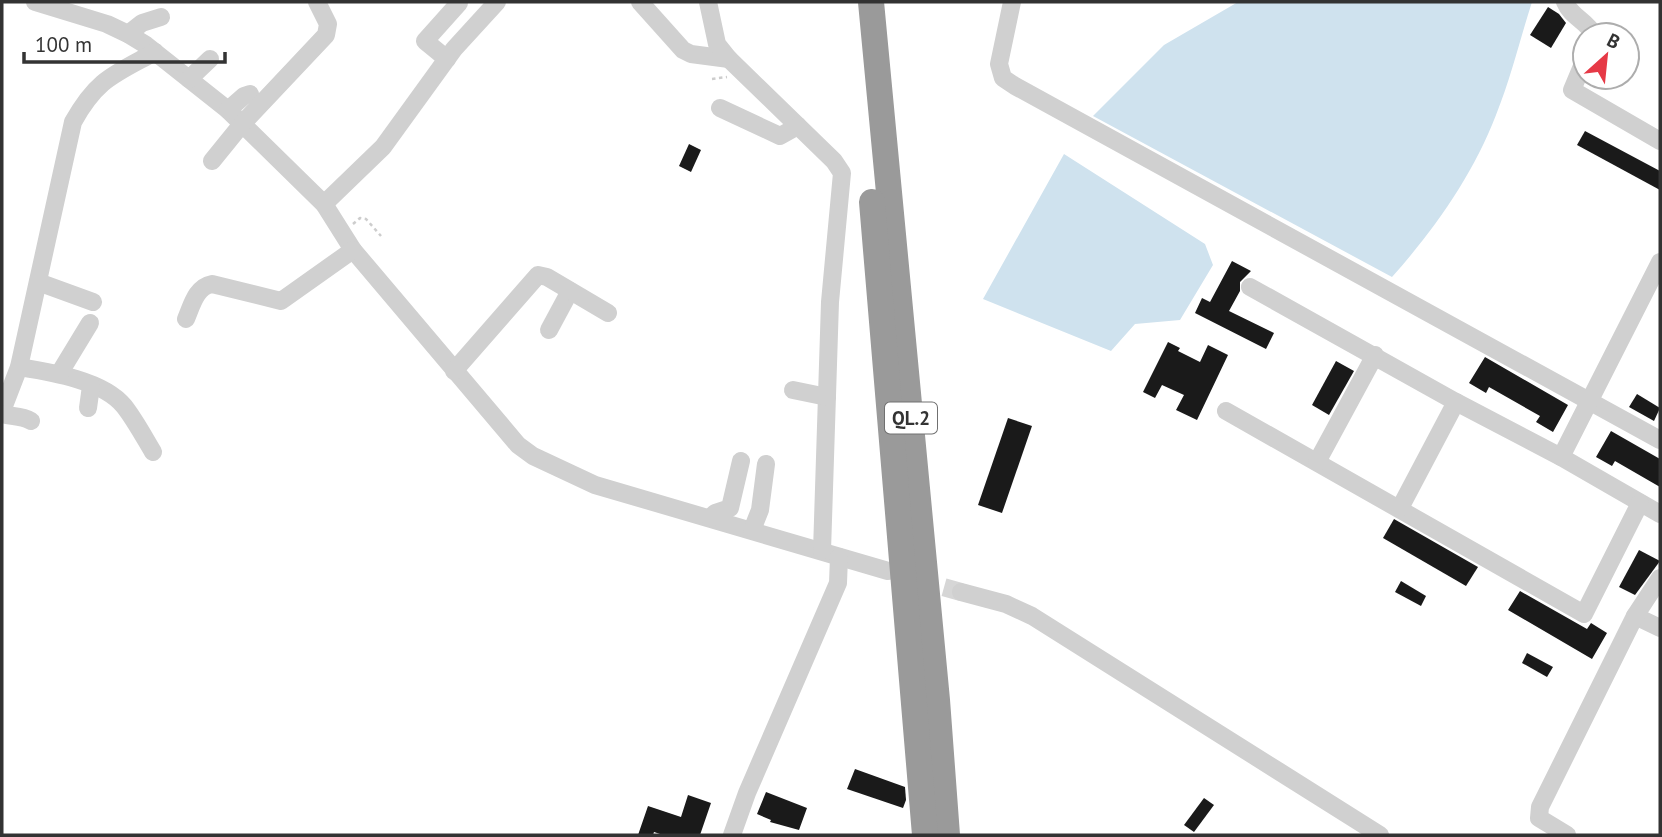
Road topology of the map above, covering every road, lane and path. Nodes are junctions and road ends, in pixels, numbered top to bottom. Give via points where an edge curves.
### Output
1 (35, 2) edge
2 (317, 2) edge
3 (497, 2) edge
4 (640, 2) edge
5 (708, 2) edge
6 (856, 2) edge
7 (871, 2) edge
8 (1012, 2) edge
9 (1565, 2) edge
10 (459, 3) edge
11 (162, 17) dead end
12 (1581, 21) edge
13 (128, 34) junction
14 (155, 52) junction
15 (210, 59) dead end
16 (729, 59) junction
17 (447, 60) junction
18 (189, 79) junction
19 (1574, 91) edge
20 (250, 94) dead end
21 (720, 108) dead end
22 (228, 110) junction
23 (242, 124) junction
24 (798, 126) junction
25 (1660, 141) edge
26 (212, 161) dead end
27 (324, 204) junction
28 (341, 231) junction
29 (381, 236) dead end
30 (353, 250) junction
31 (1660, 262) edge
32 (38, 282) junction
33 (1250, 287) dead end
34 (570, 291) junction
35 (93, 302) dead end
36 (608, 313) dead end
37 (186, 319) dead end
38 (90, 323) dead end
39 (549, 330) dead end
40 (1375, 355) junction
41 (19, 366) junction
42 (454, 371) junction
43 (60, 374) junction
44 (91, 386) junction
45 (793, 390) dead end
46 (827, 397) junction
47 (1456, 402) junction
48 (1589, 403) junction
49 (88, 408) dead end
50 (1226, 411) dead end
51 (2, 412) edge
52 (31, 421) dead end
53 (1660, 440) edge
54 (153, 452) dead end
55 (1561, 457) junction
56 (741, 461) dead end
57 (1317, 462) junction
58 (766, 464) dead end
59 (1640, 503) junction
60 (1400, 508) junction
61 (1660, 514) edge
62 (710, 518) junction
63 (752, 530) junction
64 (831, 554) junction
65 (888, 571) dead end
66 (1660, 578) edge
67 (961, 593) tunnel mouth
68 (1635, 616) junction
69 (1660, 628) edge
70 (732, 835) edge
71 (925, 835) edge
72 (947, 835) edge
73 (1380, 835) edge
74 (1567, 835) edge

1 - 13 street
2 - 23 street via 328,24 326,35
3 - 17 street
4 - 16 street via 683,50
5 - 16 street via 718,44
6 - 71 highway, QL.2
7 - 72 highway, QL.2
8 - 48 street via 999,64 1003,78
9 - 12 street
10 - 17 street via 425,41
11 - 13 street via 142,23
13 - 14 street
14 - 18 street
14 - 32 street via 99,85 73,122
15 - 18 street
16 - 24 street
17 - 27 street via 383,147
18 - 22 street
19 - 25 street
20 - 22 street
21 - 24 street via 780,136
22 - 23 street
23 - 26 street
23 - 27 street
24 - 46 street via 842,173
27 - 28 street
28 - 29 path via 363,217
28 - 30 street
30 - 37 street via 281,301 206,285
30 - 42 street
31 - 48 street
32 - 35 street
32 - 41 street
33 - 40 street
34 - 36 street
34 - 39 street
34 - 42 street via 547,277 532,279
38 - 43 street
40 - 47 street
40 - 57 street
41 - 43 street
41 - 51 street
42 - 62 street via 533,456 595,485
43 - 44 street
44 - 49 street
44 - 54 street via 124,406
45 - 46 street
46 - 64 street
47 - 55 street
47 - 60 street
48 - 53 street
48 - 55 street
50 - 57 street
51 - 52 street
55 - 59 street
56 - 62 street via 730,508
57 - 60 street
58 - 63 street via 760,510
59 - 60 street via 1584,614
59 - 61 street
62 - 63 street
63 - 64 street
64 - 65 street
64 - 70 street via 838,583
66 - 68 street
67 - 73 street via 1006,604 1031,616
68 - 69 street
68 - 74 street via 1540,807 1539,818

